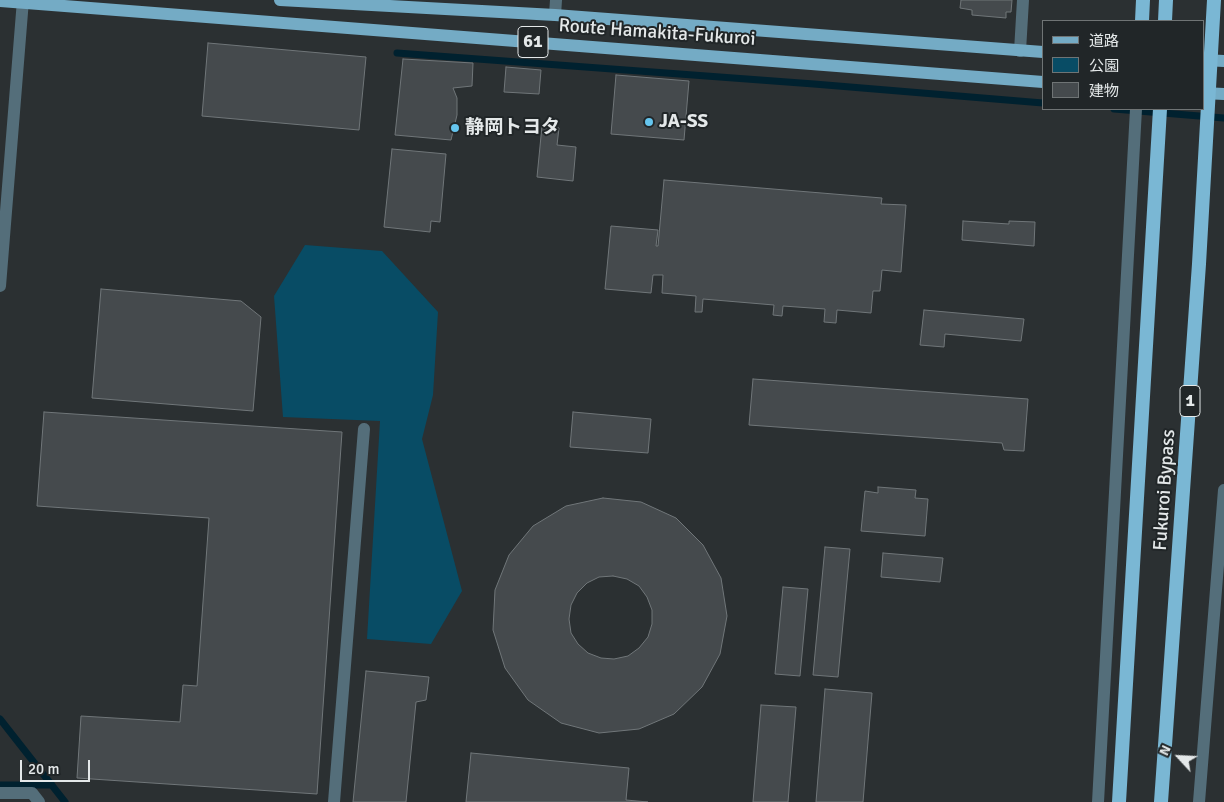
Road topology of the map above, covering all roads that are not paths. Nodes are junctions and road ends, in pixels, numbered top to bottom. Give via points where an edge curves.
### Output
1 (280, 0) edge
2 (556, 0) edge
3 (1023, 0) edge
4 (1143, 0) edge
5 (1166, 0) edge
6 (1214, 0) edge
7 (0, 1) edge
8 (23, 1) edge
9 (555, 15) junction
10 (1142, 20) edge
11 (1165, 20) edge
12 (1020, 51) junction
13 (1042, 52) edge
14 (1204, 60) edge
15 (1224, 61) edge
16 (1042, 82) edge
17 (1204, 93) edge
18 (1224, 94) edge
19 (1136, 110) edge
20 (1160, 110) edge
21 (0, 286) edge
22 (364, 429) dead end
23 (1224, 490) edge
24 (1224, 495) edge
25 (0, 793) edge
26 (39, 802) edge
27 (334, 802) edge
28 (1098, 802) edge
29 (1119, 802) edge
30 (1161, 802) edge
31 (1198, 802) edge

1 - 9 main road, Route Hamakita-Fukuroi / 61
2 - 9 street
3 - 12 street
4 - 10 highway
5 - 11 highway
6 - 30 highway, Fukuroi Bypass / 1, bridge via 1200,264
7 - 8 main road, Route Hamakita-Fukuroi / 61
8 - 16 main road, Route Hamakita-Fukuroi / 61
8 - 21 street
9 - 12 main road, Route Hamakita-Fukuroi / 61
12 - 13 main road, Route Hamakita-Fukuroi / 61
14 - 15 main road
17 - 18 main road
19 - 28 street
20 - 29 highway, Fukuroi Bypass
22 - 27 street
23 - 24 street
24 - 31 street
25 - 26 street via 32,793

